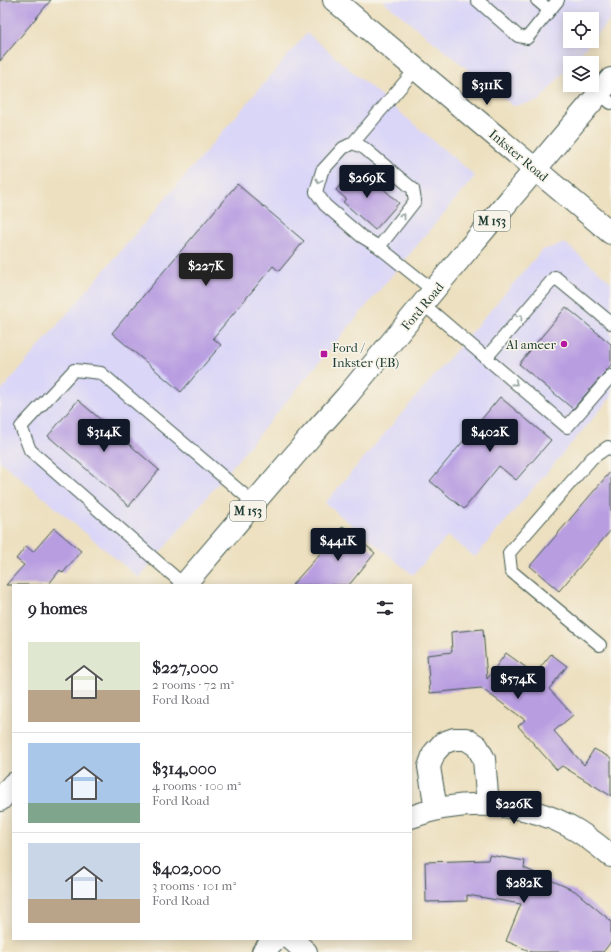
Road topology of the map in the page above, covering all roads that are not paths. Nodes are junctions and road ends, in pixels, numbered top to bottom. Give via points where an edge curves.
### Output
1 (334, 0) edge
2 (477, 0) edge
3 (537, 0) edge
4 (558, 0) edge
5 (549, 10) junction
6 (416, 69) junction
7 (607, 92) edge
8 (354, 143) junction
9 (535, 170) junction
10 (609, 226) edge
11 (380, 247) junction
12 (428, 298) junction
13 (611, 323) edge
14 (486, 358) junction
15 (611, 376) edge
16 (611, 449) edge
17 (254, 503) junction
18 (183, 584) edge
19 (185, 584) edge
20 (600, 645) dead end
21 (12, 785) edge
22 (0, 800) edge
23 (488, 805) junction
24 (436, 809) junction
25 (412, 817) edge
26 (611, 856) edge
27 (274, 940) edge
28 (291, 940) edge
29 (264, 952) edge
30 (306, 952) edge

1 - 6 main road, Inkster Road
2 - 5 lane via 518,36 527,38
3 - 5 lane
4 - 5 lane
6 - 8 lane
6 - 9 main road, Inkster Road
7 - 9 main road, Ford Road / M 153
11 -> 8 lane via 415,202 413,189 364,148
8 -> 11 lane via 343,148 322,171 316,192 325,205 361,236
9 - 10 main road, Inkster Road
9 - 12 main road, Ford Road / M 153
11 - 12 lane
12 - 14 lane
12 - 17 main road, Ford Road / M 153
14 -> 13 lane via 555,277
14 -> 15 lane via 567,427
16 - 20 lane via 608,447 592,458 509,553 511,571
17 - 18 lane via 101,373 74,370 21,427 30,450
17 - 19 main road, Ford Road / M 153
21 - 22 main road
23 - 24 main road
23 - 24 main road via 484,759 481,752 466,739 454,739 443,743 434,753 429,767
23 - 26 main road via 522,809 549,817 593,841
24 - 25 main road
27 - 29 main road
28 - 30 main road

